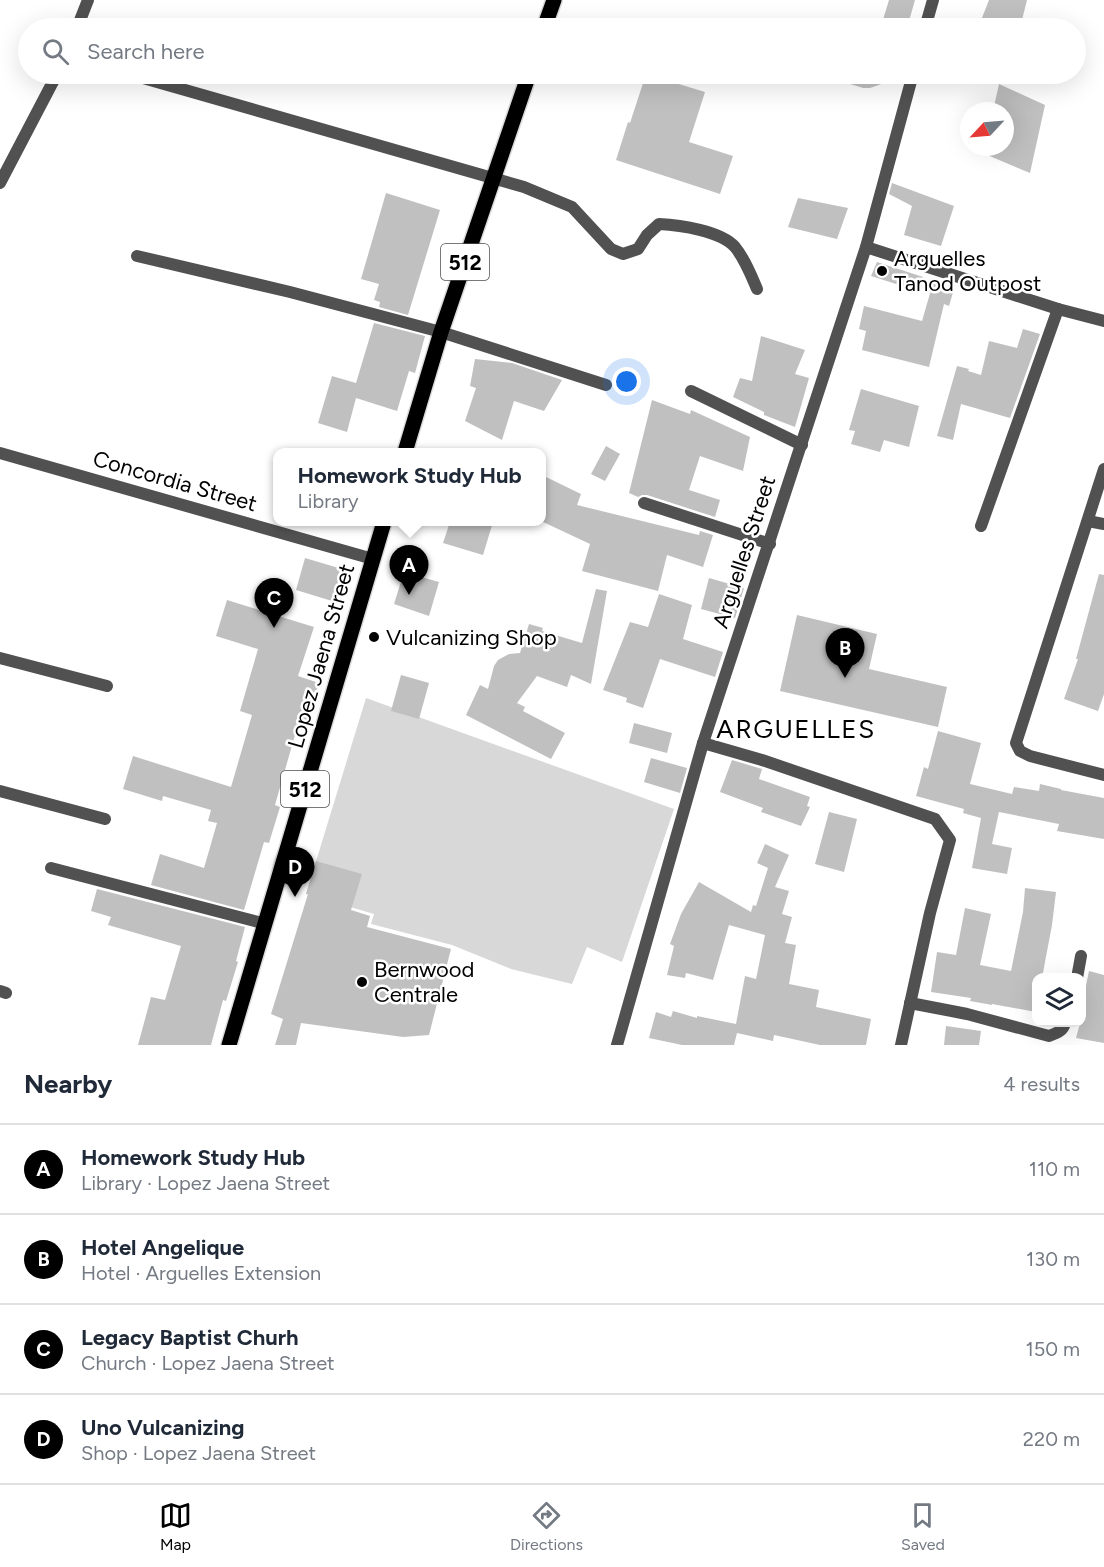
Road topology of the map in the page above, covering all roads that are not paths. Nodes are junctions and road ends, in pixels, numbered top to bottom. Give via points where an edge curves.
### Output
1 (88, 0) edge
2 (554, 0) edge
3 (933, 0) edge
4 (81, 18) edge
5 (548, 18) edge
6 (928, 18) edge
7 (52, 84) edge
8 (164, 84) edge
9 (526, 84) edge
10 (910, 84) edge
11 (493, 178) junction
12 (0, 183) edge
13 (866, 247) junction
14 (137, 256) dead end
15 (757, 289) dead end
16 (1058, 309) junction
17 (1104, 321) edge
18 (441, 332) junction
19 (606, 385) dead end
20 (691, 391) dead end
21 (802, 445) junction
22 (406, 448) edge
23 (0, 453) edge
24 (1104, 469) edge
25 (644, 503) dead end
26 (1088, 521) junction
27 (1104, 524) edge
28 (383, 526) edge
29 (981, 526) dead end
30 (770, 544) junction
31 (373, 559) junction
32 (0, 658) edge
33 (107, 687) dead end
34 (703, 743) junction
35 (1104, 775) edge
36 (0, 791) edge
37 (105, 819) dead end
38 (51, 868) dead end
39 (266, 924) junction
40 (1081, 956) dead end
41 (1078, 973) edge
42 (910, 1003) junction
43 (1064, 1027) edge
44 (229, 1045) edge
45 (617, 1045) edge
46 (901, 1045) edge

1 - 4 street
2 - 5 main road
3 - 6 street
7 - 12 street
8 - 11 street
9 - 11 main road, 512
10 - 13 street, Arguelles Street
11 - 15 street via 572,207 611,249 623,254 638,249 659,224 710,232 733,245
11 - 18 main road, 512
13 - 16 street
13 - 21 street, Arguelles Street
14 - 18 street
16 - 17 street
16 - 29 street
18 - 19 street
18 - 22 main road, 512
20 - 21 street
21 - 30 street, Arguelles Street
23 - 31 street, Concordia Street
24 - 26 street
25 - 30 street
26 - 27 street
26 - 35 street via 1016,743 1020,751 1030,756
28 - 31 main road, Lopez Jaena Street / 512
30 - 34 street, Arguelles Street
31 - 39 main road, Lopez Jaena Street / 512
32 - 33 street
34 - 42 street via 935,819 950,840
34 - 45 street, Arguelles Street
36 - 37 street
38 - 39 street
39 - 44 main road, Lopez Jaena Street / 512
40 - 41 street
42 - 43 street via 1049,1036
42 - 46 street

